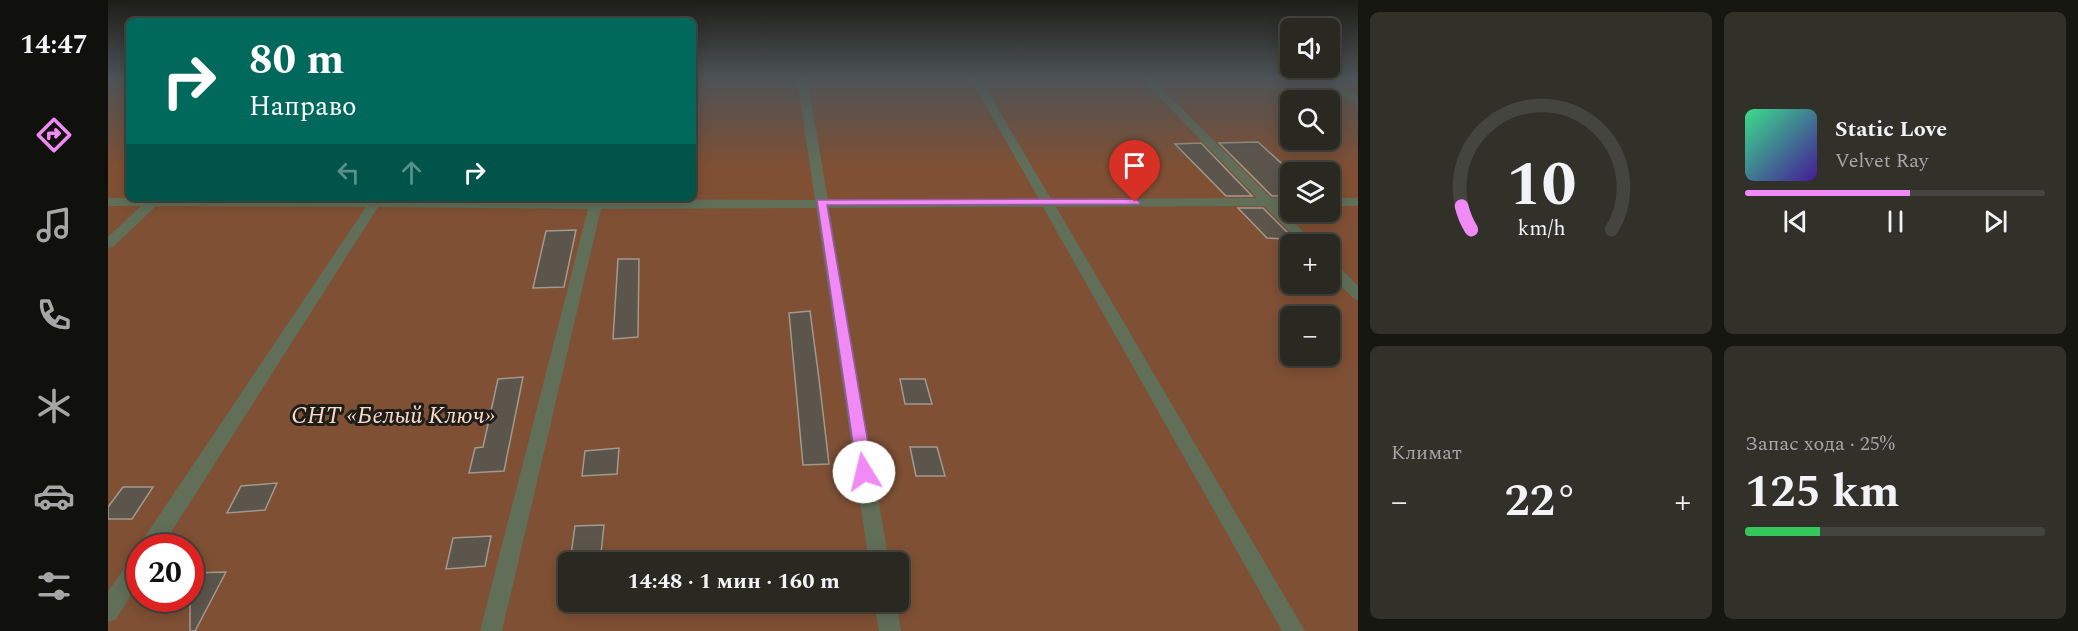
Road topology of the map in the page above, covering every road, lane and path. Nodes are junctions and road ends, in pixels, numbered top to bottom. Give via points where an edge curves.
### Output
1 (806, 107) edge
2 (992, 107) edge
3 (1175, 107) edge
4 (132, 201) edge
5 (154, 201) edge
6 (375, 201) edge
7 (596, 201) edge
8 (108, 202) edge
9 (820, 202) junction
10 (1047, 202) junction
11 (1267, 202) junction
12 (1280, 202) edge
13 (1340, 202) edge
14 (1358, 202) edge
15 (1299, 234) edge
16 (108, 244) edge
17 (1340, 277) edge
18 (1358, 295) edge
19 (158, 534) edge
20 (877, 552) edge
21 (126, 583) edge
22 (108, 611) edge
23 (887, 612) edge
24 (490, 631) edge
25 (890, 631) edge
26 (1294, 631) edge

1 - 9 street
2 - 10 street
3 - 11 street
4 - 8 street
5 - 16 street
6 - 19 street
7 - 9 street
7 - 24 street
9 - 10 street
9 - 20 street
10 - 11 street
10 - 26 street
11 - 12 street
11 - 15 street
13 - 14 street
17 - 18 street
21 - 22 street
23 - 25 street

